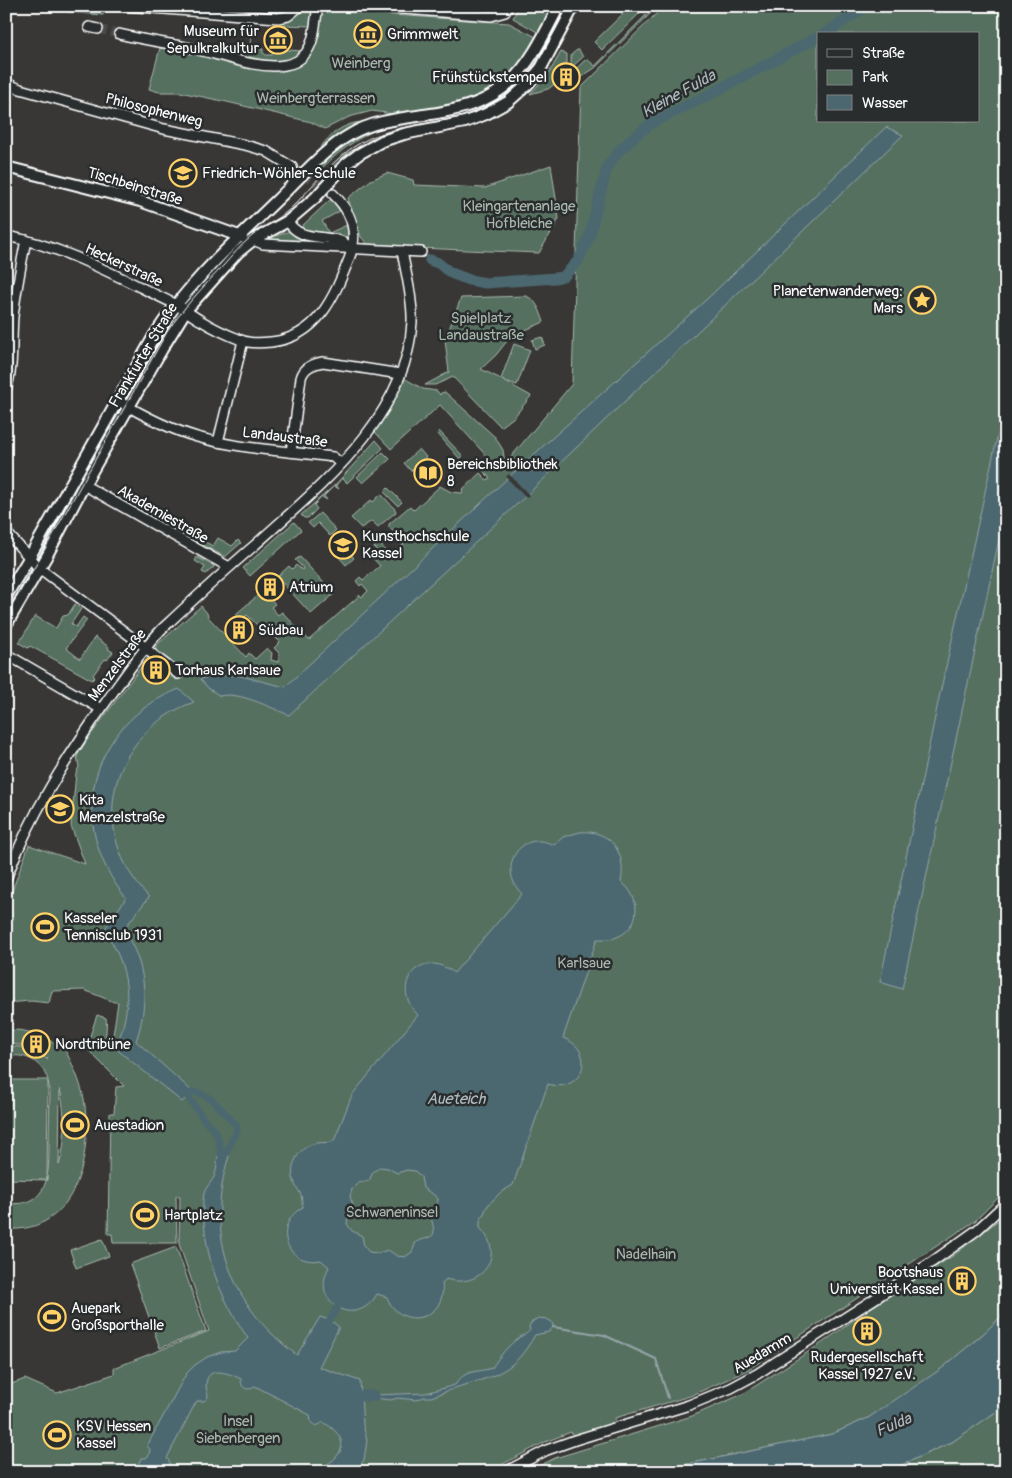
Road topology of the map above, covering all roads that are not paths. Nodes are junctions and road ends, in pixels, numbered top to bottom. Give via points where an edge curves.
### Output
1 (126, 6) edge
2 (300, 6) edge
3 (318, 6) edge
4 (367, 6) edge
5 (508, 6) edge
6 (559, 6) edge
7 (574, 6) edge
8 (119, 34) tunnel mouth
9 (8, 84) edge
10 (6, 100) edge
11 (6, 167) edge
12 (292, 167) tunnel mouth
13 (333, 194) tunnel mouth
14 (288, 221) junction
15 (214, 228) junction
16 (6, 236) edge
17 (239, 236) junction
18 (26, 240) junction
19 (253, 240) junction
20 (353, 249) junction
21 (402, 251) junction
22 (224, 252) junction
23 (421, 252) dead end
24 (175, 305) junction
25 (186, 310) junction
26 (243, 341) junction
27 (400, 374) junction
28 (6, 390) edge
29 (117, 400) junction
30 (129, 407) junction
31 (218, 442) junction
32 (291, 452) junction
33 (341, 464) junction
34 (84, 485) junction
35 (6, 532) edge
36 (29, 558) junction
37 (229, 567) junction
38 (39, 568) junction
39 (6, 596) edge
40 (6, 626) edge
41 (145, 647) junction
42 (6, 654) edge
43 (178, 674) dead end
44 (102, 709) junction
45 (6, 879) edge
46 (1006, 1203) edge
47 (505, 1472) edge

1 - 2 street via 278,18 288,16
3 - 8 street via 310,47 296,62 286,65 269,66
4 - 5 street via 491,16 505,12
6 - 17 main road, Frankfurter Straße via 528,63 499,91 462,108 384,121 350,134 323,155
7 - 14 main road, Frankfurter Straße via 541,68 508,102 465,122 382,141 346,164 315,198
9 - 10 street
9 - 12 street, Philosophenweg via 164,129 266,151
11 - 15 main road, Tischbeinstraße via 140,201
13 - 20 street via 342,202 352,223
14 - 19 main road, Frankfurter Straße
14 - 20 street via 302,234 343,242
15 - 17 main road, Tischbeinstraße
15 - 22 main road via 222,238
16 - 18 street, Heckerstraße
17 - 19 main road, Tischbeinstraße
17 - 22 main road, Frankfurter Straße
18 - 24 street, Heckerstraße via 76,258
18 - 28 street via 16,290 11,369
19 - 20 street via 263,244
19 - 25 main road, Frankfurter Straße via 238,252
20 - 21 street
20 - 26 street, Heckerstraße via 334,295 314,324 281,340
21 - 23 street
21 - 27 street, Landaustraße via 412,322
22 - 24 main road, Frankfurter Straße
24 - 25 street, Heckerstraße
24 - 29 main road, Frankfurter Straße
25 - 26 street, Heckerstraße via 199,320
25 - 30 main road, Frankfurter Straße
26 - 31 street
27 - 32 street via 323,362 308,367 301,378
27 - 33 street, Landaustraße via 366,436
29 - 30 street, Landaustraße
29 - 36 main road, Frankfurter Straße
30 - 31 street, Landaustraße via 169,427
30 - 34 main road, Frankfurter Straße
31 - 32 street, Landaustraße
32 - 33 street, Landaustraße via 332,457
33 - 37 street, Menzelstraße
34 - 37 street, Akademiestraße
34 - 38 main road, Frankfurter Straße
35 - 36 street
36 - 38 street
36 - 39 main road, Frankfurter Straße
37 - 41 street, Menzelstraße
38 - 40 main road, Frankfurter Straße
38 - 41 street
41 - 43 street
41 - 44 street, Menzelstraße
42 - 44 street
44 - 45 street, Menzelstraße via 39,808
46 - 47 street, Auedamm via 977,1230 932,1262 731,1388 689,1405 547,1450

